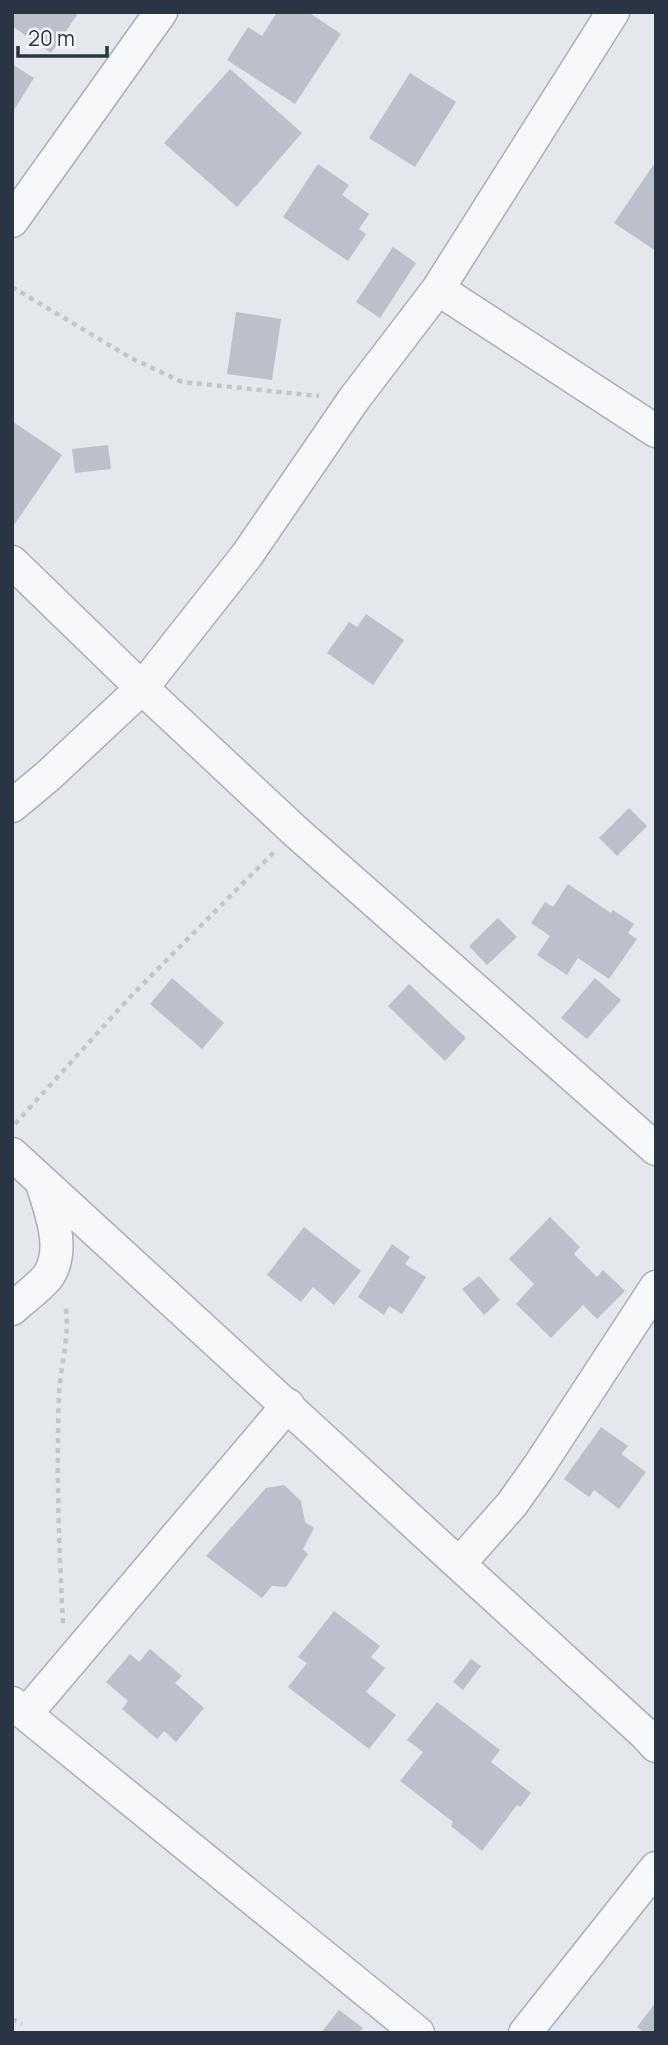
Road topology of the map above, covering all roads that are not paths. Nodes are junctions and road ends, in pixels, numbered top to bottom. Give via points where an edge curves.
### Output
1 (161, 12) edge
2 (612, 12) edge
3 (12, 221) edge
4 (438, 289) junction
5 (656, 431) edge
6 (12, 562) edge
7 (142, 688) junction
8 (12, 806) edge
9 (656, 1149) edge
10 (12, 1154) edge
11 (42, 1183) junction
12 (656, 1287) edge
13 (12, 1309) edge
14 (288, 1405) junction
15 (459, 1564) junction
16 (19, 1709) edge
17 (656, 1746) edge
18 (656, 1868) edge
19 (418, 2033) edge
20 (525, 2033) edge

1 - 3 street
2 - 4 street
4 - 5 street
4 - 7 street via 354,399 247,555
6 - 7 street
7 - 8 street
7 - 9 street via 295,831
10 - 11 street
11 - 13 street via 57,1254 48,1276
11 - 14 street
12 - 15 street via 540,1466
14 - 15 street
14 - 16 street via 65,1670
15 - 17 street
16 - 19 street
18 - 20 street

